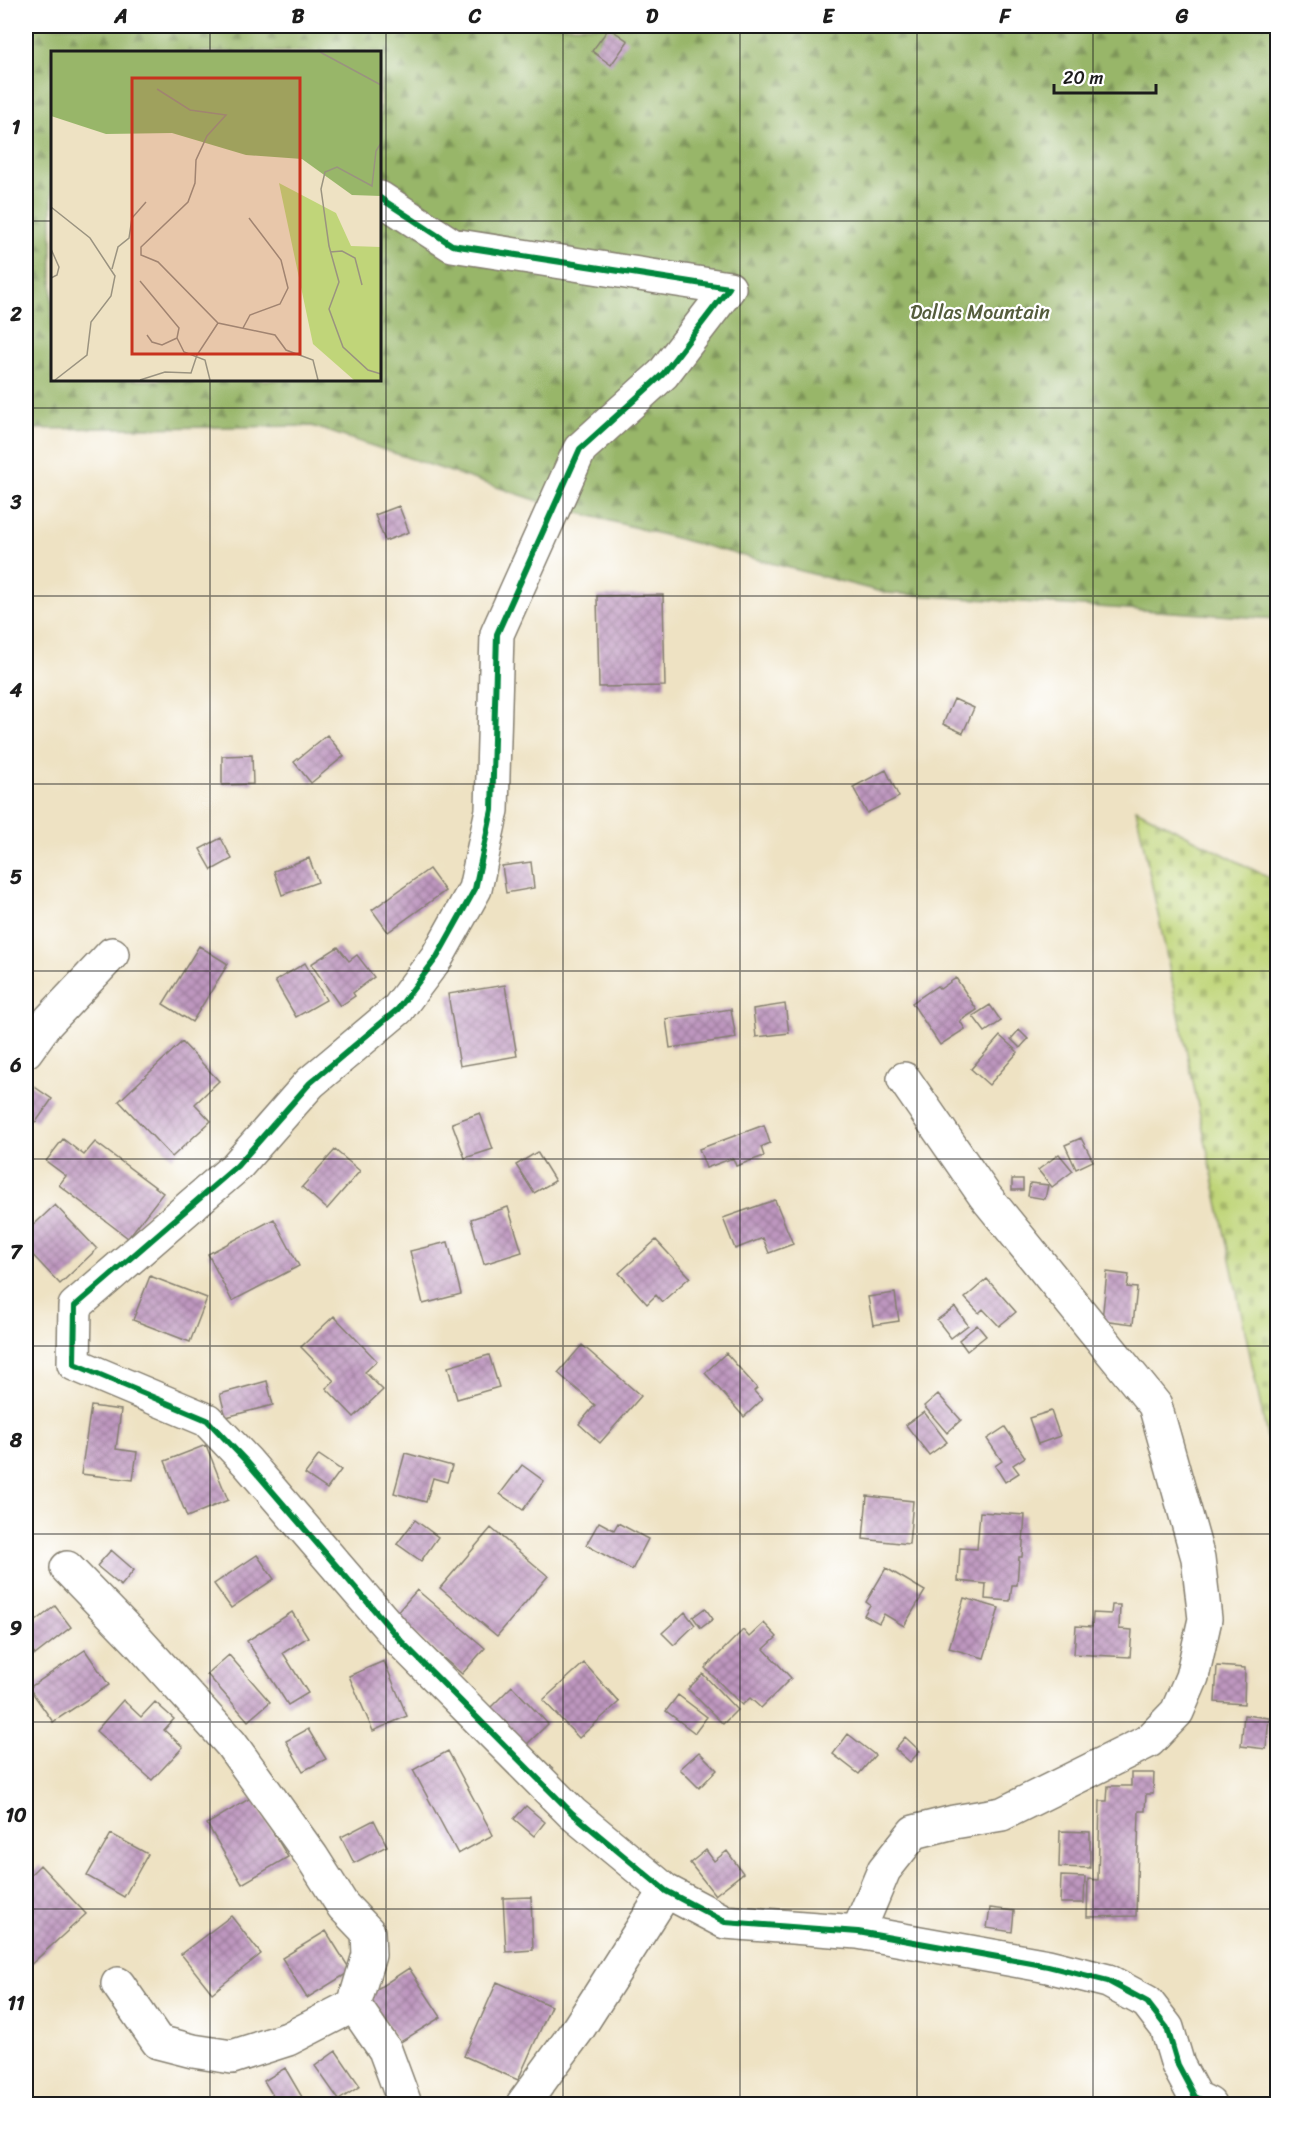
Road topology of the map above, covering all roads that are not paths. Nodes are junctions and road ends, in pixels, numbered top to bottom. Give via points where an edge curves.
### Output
1 (381, 199) edge
2 (112, 954) dead end
3 (26, 1052) edge
4 (904, 1079) dead end
5 (67, 1568) dead end
6 (666, 1891) junction
7 (858, 1932) junction
8 (118, 1984) dead end
9 (354, 2005) junction
10 (405, 2104) edge
11 (523, 2104) edge
12 (1209, 2104) edge

1 - 6 street via 452,245 729,288 663,374 580,449 497,634 492,810 475,889 437,957 398,1009 310,1083 237,1166 75,1306 74,1364 207,1420 401,1641 572,1813
2 - 3 street via 44,1026
4 - 7 street via 985,1196 1155,1406 1198,1558 1205,1619 1192,1677 1177,1712 1149,1741 1002,1814 914,1832 884,1870
5 - 9 street via 231,1744 343,1906 368,1932 369,1955
6 - 7 street via 725,1922
6 - 11 street via 578,2029
7 - 12 street via 1048,1966 1108,1981 1147,2002 1167,2028 1178,2065 1195,2097
8 - 9 street via 158,2042 232,2057 288,2039
9 - 10 street via 386,2050

